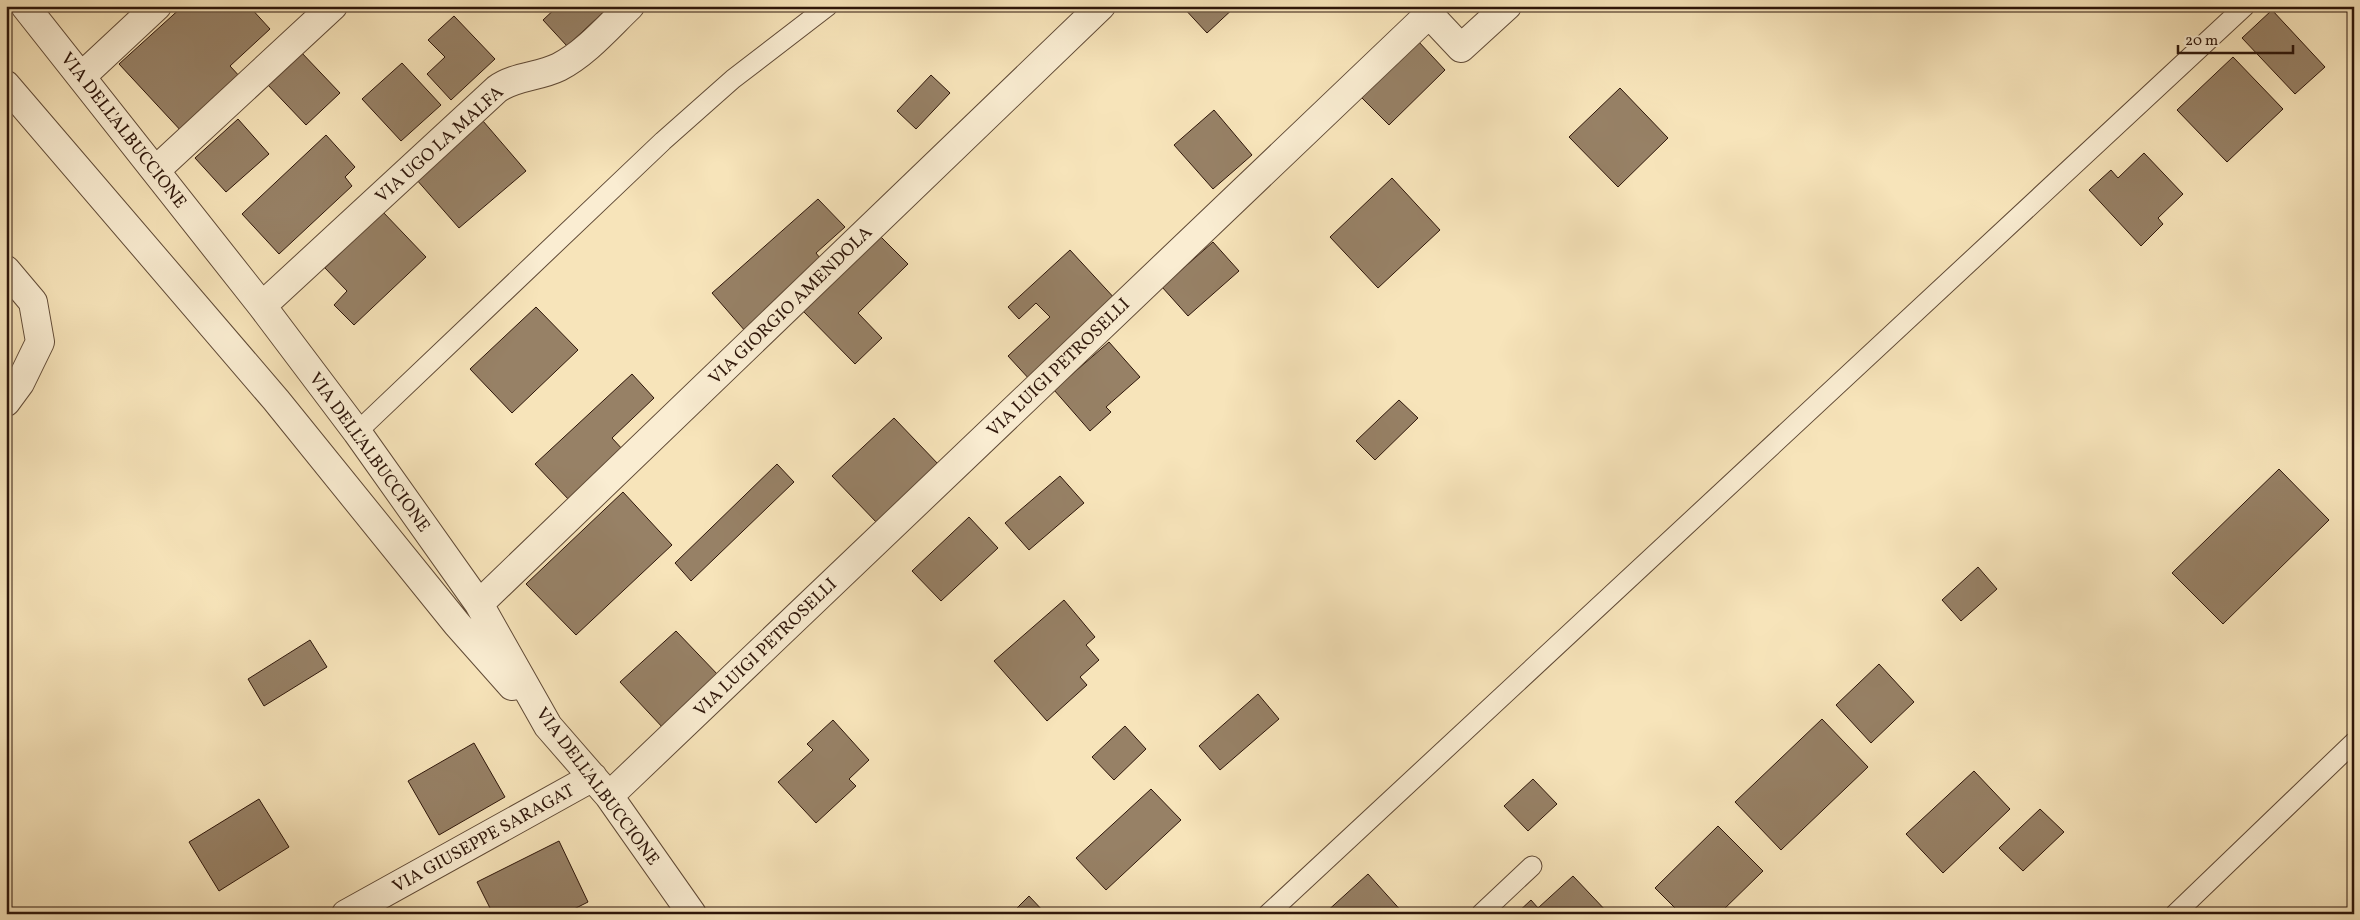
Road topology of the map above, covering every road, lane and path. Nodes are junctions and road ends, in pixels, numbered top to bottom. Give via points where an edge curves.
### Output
1 (25, 6) edge
2 (156, 6) edge
3 (333, 6) edge
4 (630, 6) edge
5 (828, 6) edge
6 (1102, 6) edge
7 (1507, 6) edge
8 (2245, 6) edge
9 (82, 76) junction
10 (6, 85) edge
11 (156, 170) junction
12 (6, 270) edge
13 (262, 306) junction
14 (6, 402) edge
15 (357, 432) junction
16 (479, 604) junction
17 (548, 726) junction
18 (2354, 742) edge
19 (601, 787) junction
20 (1532, 866) dead end
21 (346, 914) edge
22 (692, 914) edge
23 (1268, 914) edge
24 (1481, 914) edge
25 (2175, 914) edge

1 - 9 street, VIA DELL'ALBUCCIONE
2 - 9 street
3 - 11 street
4 - 13 street, VIA UGO LA MALFA via 568,61 497,89
5 - 15 lane via 733,78 670,134
6 - 16 street, VIA GIORGIO AMENDOLA
7 - 19 street, VIA LUIGI PETROSELLI via 1461,48 1429,14
8 - 23 lane
9 - 11 street, VIA DELL'ALBUCCIONE
10 - 17 street via 276,400 457,624
11 - 13 street, VIA DELL'ALBUCCIONE
12 - 14 street via 33,302 40,342 20,383
13 - 15 street, VIA DELL'ALBUCCIONE
15 - 16 street, VIA DELL'ALBUCCIONE
16 - 17 street, VIA DELL'ALBUCCIONE
17 - 19 street, VIA DELL'ALBUCCIONE
18 - 25 lane
19 - 21 street, VIA GIUSEPPE SARAGAT
19 - 22 street, VIA DELL'ALBUCCIONE
20 - 24 lane

